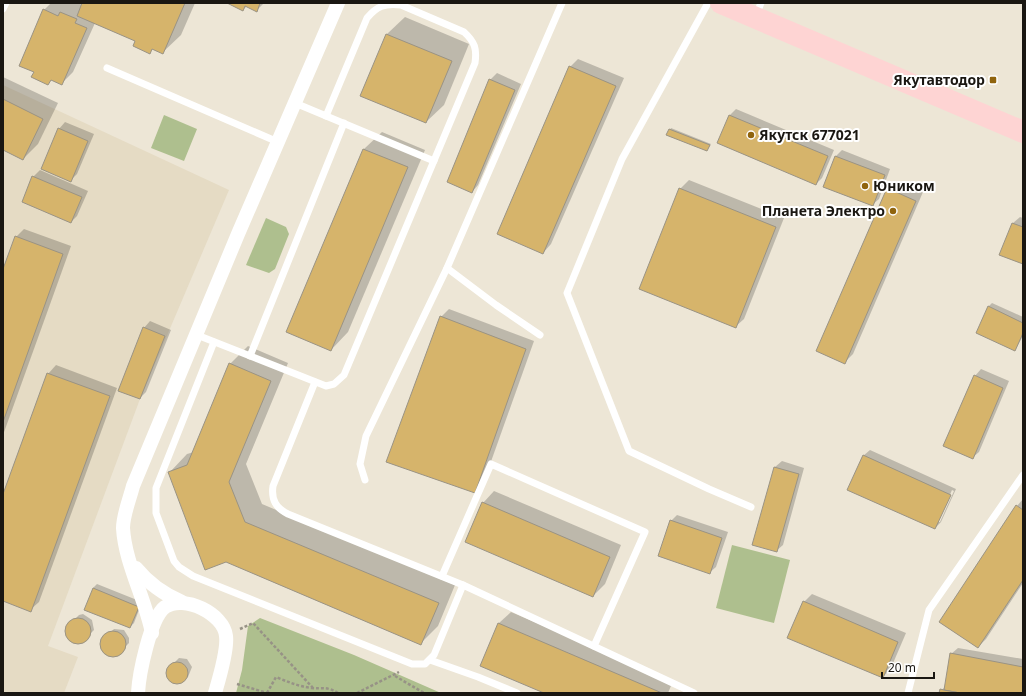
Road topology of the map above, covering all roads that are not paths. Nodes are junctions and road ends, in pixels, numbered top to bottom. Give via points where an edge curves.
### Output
1 (6, 3) edge
2 (338, 3) edge
3 (562, 3) edge
4 (708, 3) edge
5 (721, 3) edge
6 (3, 9) edge
7 (758, 10) edge
8 (107, 68) dead end
9 (295, 103) junction
10 (326, 116) junction
11 (344, 123) junction
12 (1023, 132) edge
13 (278, 142) junction
14 (434, 161) junction
15 (447, 268) junction
16 (197, 335) junction
17 (540, 335) dead end
18 (214, 342) junction
19 (250, 356) junction
20 (315, 382) junction
21 (1023, 475) edge
22 (365, 480) dead end
23 (751, 507) dead end
24 (130, 561) junction
25 (442, 576) junction
26 (463, 585) junction
27 (182, 602) junction
28 (152, 633) junction
29 (594, 646) junction
30 (430, 660) junction
31 (138, 693) edge
32 (215, 693) edge
33 (517, 693) edge
34 (693, 693) edge
35 (908, 693) edge

1 - 6 lane
2 - 9 street
3 - 15 lane
4 - 23 lane via 622,159 567,293 629,451
5 - 7 main road
7 - 12 main road
8 - 13 lane
9 - 10 lane
9 - 13 street
10 - 11 lane
10 - 14 lane via 367,18 375,9 391,4 401,5 464,32 472,39 477,52 475,63
11 - 14 lane
11 - 19 lane
13 - 16 street
14 - 20 lane via 344,375 334,384 326,386
15 - 17 lane
15 - 22 lane via 366,436 360,464
16 - 18 lane
16 - 24 street via 133,486 123,526
18 - 19 lane
18 - 30 lane via 156,488 156,513 174,561 192,576 412,664 419,665
19 - 20 lane
20 - 25 lane via 273,486 272,493 276,505 288,514
21 - 35 lane via 929,610
24 - 27 street via 153,587 166,596
24 - 28 street
25 - 26 lane
25 - 29 lane via 491,464 645,532
26 - 29 lane
26 - 30 lane
27 - 28 street via 165,607 158,616
27 - 32 street via 211,614 218,620 226,636 221,674
28 - 31 street via 140,674
29 - 34 lane
30 - 33 lane

